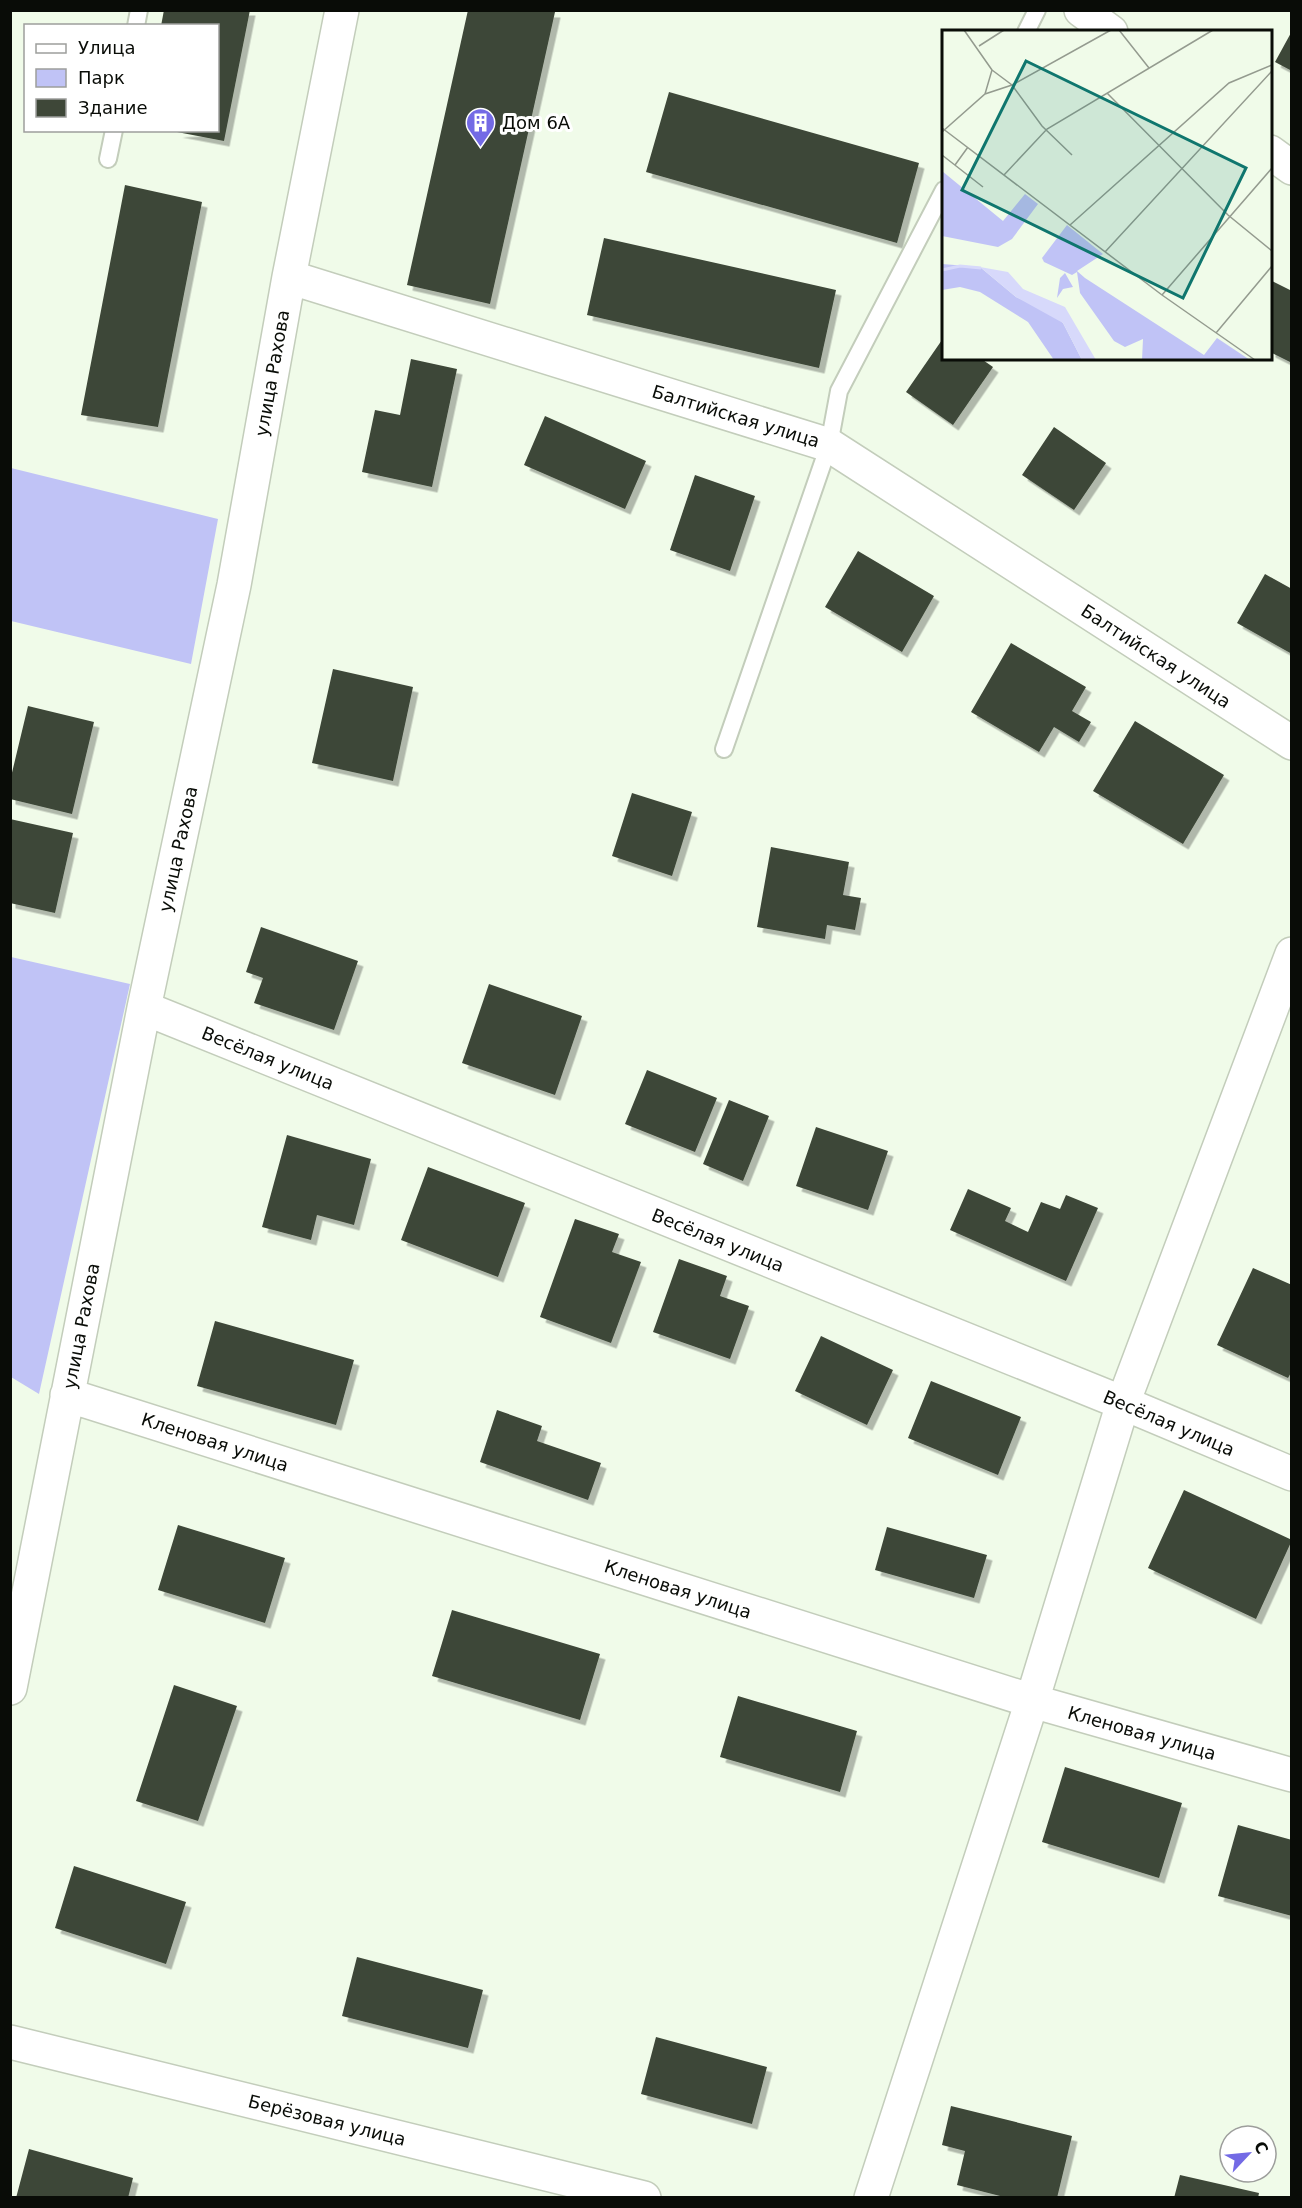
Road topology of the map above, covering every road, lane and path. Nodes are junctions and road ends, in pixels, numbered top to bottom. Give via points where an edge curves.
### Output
1 (342, 10) edge
2 (1037, 10) edge
3 (1081, 10) edge
4 (1027, 30) edge
5 (1107, 30) edge
6 (114, 132) edge
7 (1272, 153) edge
8 (108, 159) dead end
9 (1292, 168) edge
10 (942, 194) edge
11 (290, 277) junction
12 (829, 446) junction
13 (1292, 743) edge
14 (724, 749) dead end
15 (1292, 954) edge
16 (144, 1008) junction
17 (67, 1395) junction
18 (1123, 1403) junction
19 (1292, 1474) edge
20 (10, 1688) edge
21 (1032, 1701) junction
22 (1292, 1775) edge
23 (10, 2042) edge
24 (644, 2198) edge
25 (871, 2198) edge

1 - 11 street, улица Рахова
2 - 4 lane
3 - 5 street
6 - 8 lane
7 - 9 street
10 - 12 lane via 839,390
11 - 12 street, Балтийская улица
11 - 16 street, улица Рахова via 234,585
12 - 13 street, Балтийская улица
12 - 14 lane
15 - 18 street
16 - 17 street, улица Рахова
16 - 18 street, Весёлая улица
17 - 20 street, улица Рахова
17 - 21 street, Кленовая улица
18 - 19 street, Весёлая улица
18 - 21 street
21 - 22 street, Кленовая улица
21 - 25 street
23 - 24 street, Берёзовая улица

